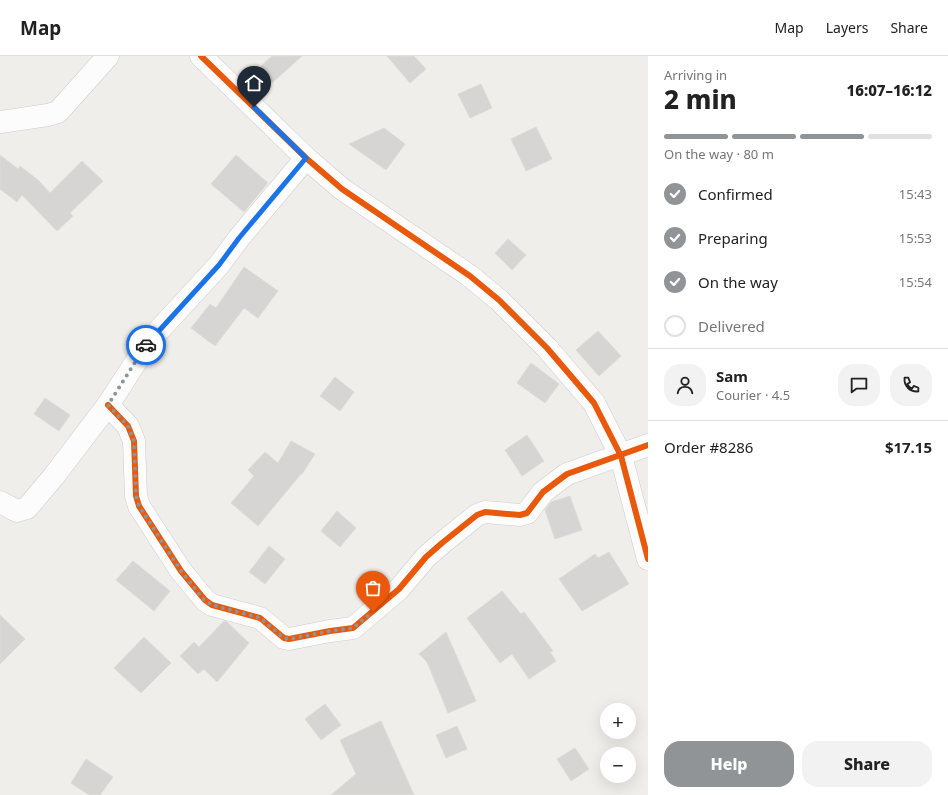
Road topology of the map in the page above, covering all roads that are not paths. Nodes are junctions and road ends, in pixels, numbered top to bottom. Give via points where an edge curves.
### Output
1 (108, 56) edge
2 (201, 56) edge
3 (0, 122) edge
4 (306, 158) junction
5 (108, 405) junction
6 (648, 445) edge
7 (621, 456) junction
8 (0, 502) edge
9 (648, 559) edge

1 - 3 street via 58,112
2 - 4 street
4 - 5 street via 219,265 150,340
4 - 7 street via 342,189 470,276 499,300 547,348 594,403
5 - 7 street via 128,426 134,441 136,496 139,506 181,571 204,600 212,605 260,618 284,638 289,639 353,628 399,589 431,552 477,515 485,512 520,515 527,513 543,492 567,474
5 - 8 street via 27,508 17,511
6 - 7 street
7 - 9 street

